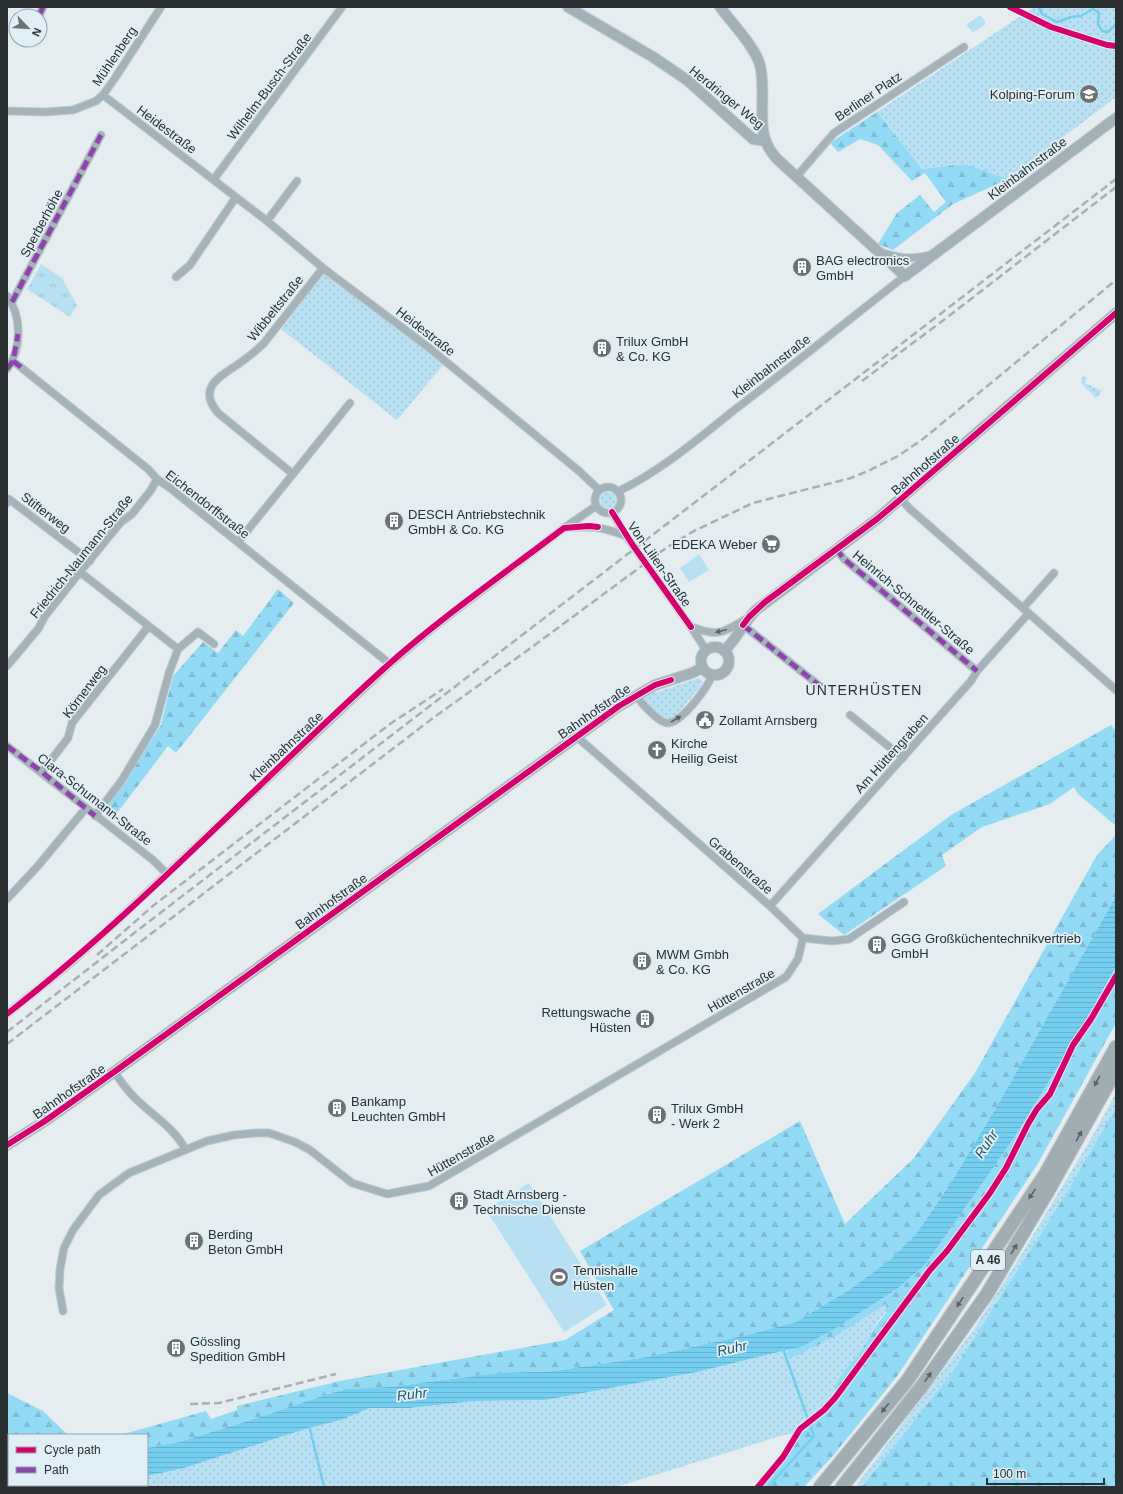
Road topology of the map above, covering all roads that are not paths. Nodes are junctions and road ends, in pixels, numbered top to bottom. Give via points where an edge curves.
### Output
1 (161, 7) edge
2 (342, 7) edge
3 (568, 7) edge
4 (720, 7) edge
5 (964, 47) dead end
6 (103, 95) junction
7 (7, 111) edge
8 (1116, 118) edge
9 (101, 135) dead end
10 (766, 141) junction
11 (796, 177) junction
12 (214, 179) junction
13 (297, 181) dead end
14 (236, 197) junction
15 (267, 221) junction
16 (878, 251) junction
17 (934, 254) junction
18 (323, 268) junction
19 (905, 276) junction
20 (176, 277) dead end
21 (7, 296) edge
22 (12, 302) junction
23 (1116, 313) edge
24 (13, 361) junction
25 (7, 369) edge
26 (350, 403) dead end
27 (293, 474) junction
28 (157, 479) junction
29 (598, 489) junction
30 (618, 492) junction
31 (901, 499) junction
32 (7, 503) edge
33 (596, 506) junction
34 (612, 512) junction
35 (564, 528) junction
36 (626, 536) junction
37 (238, 542) junction
38 (836, 549) junction
39 (90, 561) junction
40 (80, 572) junction
41 (1054, 573) dead end
42 (1026, 611) junction
43 (746, 621) junction
44 (148, 627) junction
45 (691, 627) junction
46 (214, 644) dead end
47 (178, 649) junction
48 (706, 650) junction
49 (724, 651) junction
50 (390, 664) junction
51 (7, 666) edge
52 (702, 668) junction
53 (977, 671) junction
54 (712, 675) junction
55 (821, 687) dead end
56 (1116, 690) edge
57 (636, 695) junction
58 (850, 715) dead end
59 (576, 736) junction
60 (7, 746) edge
61 (903, 758) junction
62 (42, 772) junction
63 (86, 808) junction
64 (96, 816) junction
65 (167, 874) junction
66 (7, 899) edge
67 (904, 902) dead end
68 (770, 906) junction
69 (803, 938) junction
70 (7, 1014) edge
71 (1116, 1047) edge
72 (1116, 1070) edge
73 (114, 1072) junction
74 (7, 1145) edge
75 (186, 1149) junction
76 (63, 1311) dead end
77 (820, 1487) edge
78 (842, 1487) edge

1 - 6 street, Mühlenberg
2 - 12 street, Wilhelm-Busch-Straße
3 - 10 street, Herdringer Weg via 653,57 686,80 753,139
4 - 10 street via 756,54 760,64
5 - 11 street, Berliner Platz via 834,133
6 - 7 street, Mühlenberg via 96,101 73,110
6 - 12 street, Heidestraße
8 - 17 street, Kleinbahnstraße
9 - 22 street, Sperberhöhe
10 - 11 street, Herdringer Weg via 776,158
11 - 16 street, Herdringer Weg
12 - 14 street, Heidestraße
13 - 15 street
14 - 15 street, Heidestraße
14 - 20 street via 190,265
15 - 18 street, Heidestraße
16 - 17 street, Kleinbahnstraße via 905,258
16 - 19 street, Herdringer Weg
17 - 19 street, Kleinbahnstraße
18 - 27 street, Wibbeltstraße via 264,343 217,378 210,390 211,402 218,413
18 - 29 street, Heidestraße via 428,347
19 - 30 street, Kleinbahnstraße via 677,455
21 - 22 street
22 - 24 street via 18,334
23 - 31 street, Bahnhofstraße
24 - 25 street
24 - 28 street, Eichendorffstraße via 148,468
26 - 27 street
27 - 37 street
28 - 37 street, Eichendorffstraße
28 - 39 street, Friedrich-Naumann-Straße via 132,514 121,522
29 - 30 street via 608,486
29 - 33 street via 594,500
30 - 34 street via 621,498 620,505
31 - 38 street, Bahnhofstraße
31 - 42 street
32 - 39 street, Stifterweg via 9,499
33 - 34 street via 601,512
33 - 35 street, Kleinbahnstraße
34 - 36 street, Von-Lilien-Straße
35 - 36 street via 598,527
35 - 50 street, Kleinbahnstraße via 434,627
36 - 45 street, Von-Lilien-Straße
37 - 50 street, Eichendorffstraße
38 - 43 street, Bahnhofstraße via 766,602
38 - 53 street, Heinrich-Schnettler-Straße via 844,559
39 - 40 street, Friedrich-Naumann-Straße
40 - 44 street
40 - 51 street, Friedrich-Naumann-Straße
41 - 42 street, Am Hüttengraben
42 - 53 street, Am Hüttengraben
42 - 56 street
43 -> 45 street, Von-Lilien-Straße via 722,632 709,633
43 - 49 street, Bahnhofstraße
43 - 55 street
44 - 47 street
44 - 62 street, Körnerweg via 72,723 68,738
45 - 48 street, Von-Lilien-Straße
46 - 47 street via 198,632
47 - 64 street via 155,725 122,780
48 - 49 street via 719,648
48 - 52 street via 701,660
49 - 54 street, Bahnhofstraße via 728,660 726,669
50 - 65 street, Kleinbahnstraße
52 - 54 street
52 - 57 street, Bahnhofstraße via 655,685
53 - 61 street, Am Hüttengraben
57 -> 54 street, Bahnhofstraße via 643,705 661,720 666,723 674,722 705,689
57 - 59 street, Bahnhofstraße
58 - 61 street
59 - 68 street, Grabenstraße
59 - 73 street, Bahnhofstraße
60 - 62 street, Clara-Schumann-Straße
61 - 68 street, Am Hüttengraben
62 - 63 street, Clara-Schumann-Straße
63 - 64 street, Clara-Schumann-Straße
63 - 66 street
64 - 65 street, Clara-Schumann-Straße
65 - 70 street, Kleinbahnstraße via 73,961
67 - 69 street via 849,939 832,941
68 - 69 street, Grabenstraße
69 - 75 street, Hüttenstraße via 798,959 786,977 429,1186 387,1194 352,1183 310,1150 282,1136 269,1133 234,1135
71 -> 77 highway, A 46 via 1046,1173 911,1375
78 -> 72 highway, A 46 via 922,1386 987,1294
73 - 74 street, Bahnhofstraße
73 - 75 street via 133,1096 175,1133
75 - 76 street, Hüttenstraße via 129,1174 99,1195 84,1212 64,1248 59,1288

